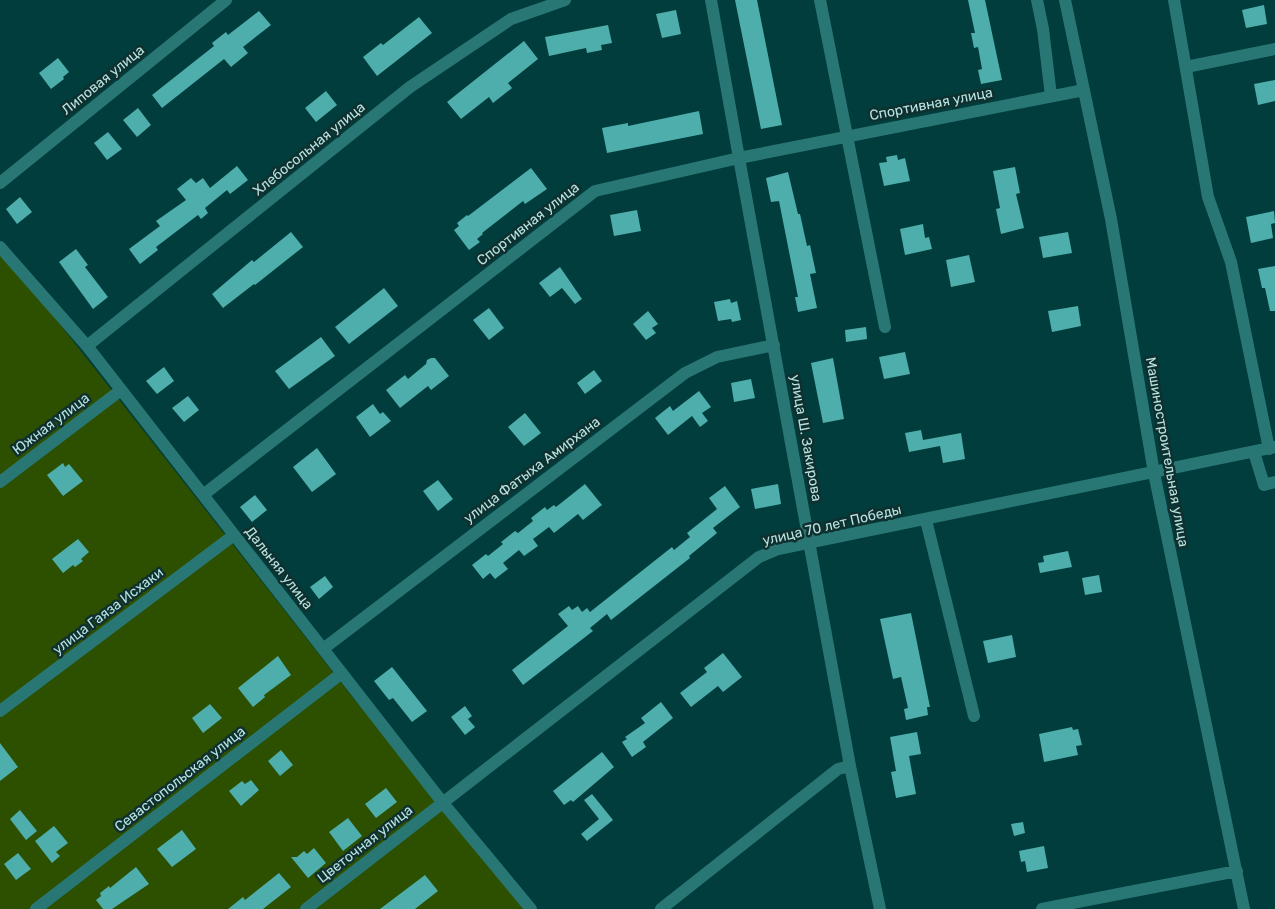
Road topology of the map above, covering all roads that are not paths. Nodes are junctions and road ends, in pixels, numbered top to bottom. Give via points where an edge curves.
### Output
1 (226, 0) edge
2 (565, 0) edge
3 (712, 0) edge
4 (820, 0) edge
5 (1037, 0) edge
6 (1065, 0) edge
7 (1174, 0) edge
8 (1275, 49) edge
9 (1186, 67) junction
10 (1084, 90) junction
11 (1052, 96) junction
12 (848, 136) junction
13 (739, 158) junction
14 (0, 183) edge
15 (0, 248) edge
16 (885, 328) dead end
17 (774, 344) junction
18 (87, 346) junction
19 (121, 390) junction
20 (1272, 448) edge
21 (1254, 452) junction
22 (1154, 473) junction
23 (0, 482) edge
24 (1275, 482) edge
25 (203, 494) junction
26 (926, 520) junction
27 (234, 535) junction
28 (810, 543) junction
29 (323, 649) junction
30 (342, 673) junction
31 (0, 711) edge
32 (974, 716) dead end
33 (850, 766) junction
34 (443, 803) junction
35 (1237, 871) junction
36 (36, 909) edge
37 (306, 909) edge
38 (531, 909) edge
39 (661, 909) edge
40 (880, 909) edge
41 (1042, 909) edge
42 (1244, 909) edge

1 - 14 street, Липовая улица
2 - 18 street, Хлебосольная улица via 511,19 410,87
3 - 13 street, улица Ш. Закирова
4 - 12 street
5 - 11 street
6 - 10 street, Машиностроительная улица
7 - 9 street
8 - 9 street
9 - 20 street via 1208,197 1231,262
10 - 11 street, Спортивная улица
10 - 22 street, Машиностроительная улица via 1111,219
11 - 12 street, Спортивная улица
12 - 13 street, Спортивная улица
12 - 16 street
13 - 17 street, улица Ш. Закирова
13 - 25 street, Спортивная улица via 596,191
15 - 18 street, Дальняя улица
17 - 28 street, улица Ш. Закирова
17 - 29 street, улица Фатыха Амирхана via 717,358 685,373
18 - 19 street, Дальняя улица
19 - 23 street, Южная улица
19 - 25 street, Дальняя улица
20 - 21 street, улица 70 лет Победы
21 - 22 street, улица 70 лет Победы
21 - 24 street via 1264,485
22 - 26 street, улица 70 лет Победы
22 - 35 street, Машиностроительная улица
25 - 27 street, Дальняя улица
26 - 28 street, улица 70 лет Победы
26 - 32 street
27 - 29 street, Дальняя улица
27 - 31 street, улица Гаяза Исхаки
28 - 33 street, улица Ш. Закирова
28 - 34 street, улица 70 лет Победы via 778,549 759,557
29 - 30 street, Дальняя улица
30 - 34 street, Дальняя улица
30 - 36 street, Севастопольская улица
33 - 39 street via 838,769
33 - 40 street, улица Ш. Закирова
34 - 37 street, Цветочная улица
34 - 38 street, Дальняя улица
35 - 41 street
35 - 42 street, Машиностроительная улица

